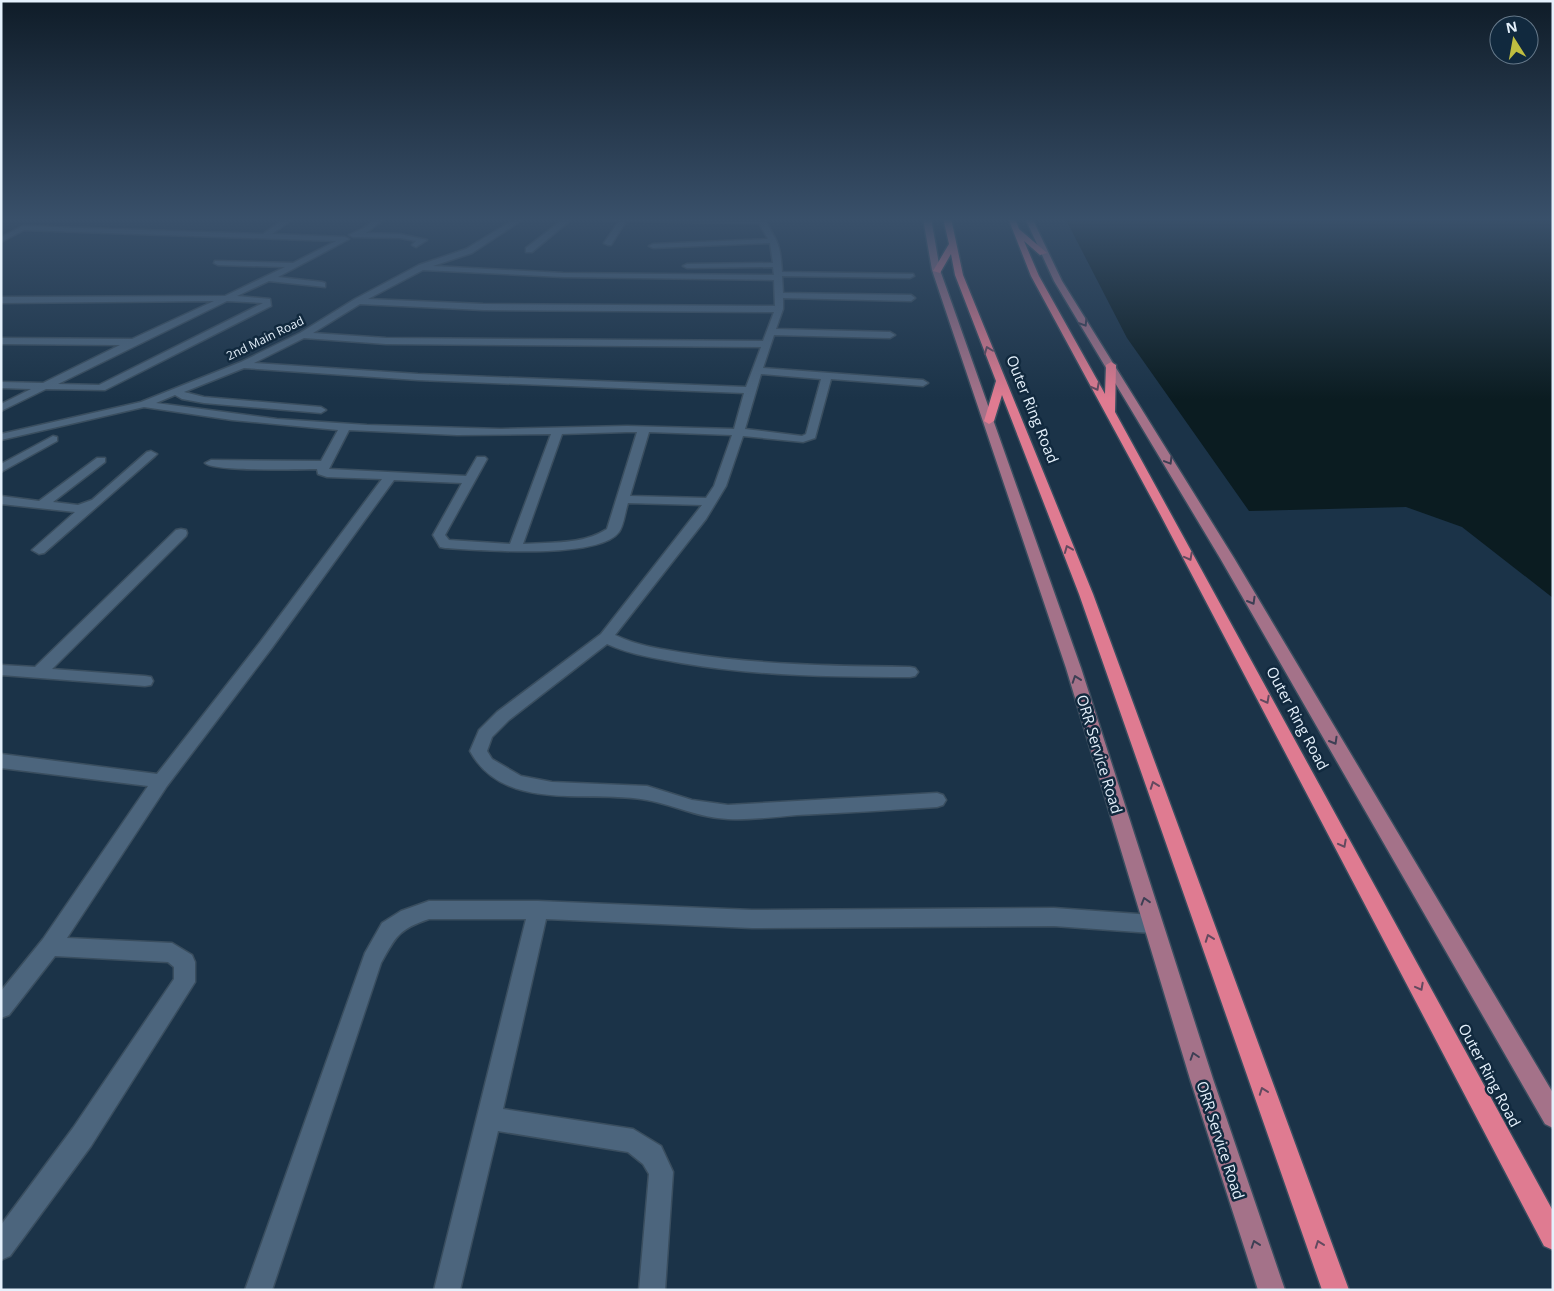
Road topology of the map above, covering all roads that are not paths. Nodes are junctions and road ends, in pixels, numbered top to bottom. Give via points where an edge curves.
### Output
1 (268, 278) edge
2 (270, 278) edge
3 (401, 278) edge
4 (778, 278) edge
5 (939, 278) edge
6 (960, 278) edge
7 (1036, 278) edge
8 (1058, 278) edge
9 (322, 285) dead end
10 (778, 296) junction
11 (223, 298) junction
12 (911, 298) dead end
13 (1, 300) edge
14 (358, 301) junction
15 (779, 309) junction
16 (772, 332) junction
17 (303, 335) junction
18 (890, 335) dead end
19 (1, 341) edge
20 (134, 342) junction
21 (767, 344) junction
22 (244, 364) junction
23 (1111, 365) junction
24 (757, 371) junction
25 (827, 376) junction
26 (1000, 382) junction
27 (922, 383) dead end
28 (1, 386) edge
29 (46, 386) junction
30 (750, 390) junction
31 (176, 392) junction
32 (144, 404) junction
33 (1, 408) edge
34 (321, 410) dead end
35 (1110, 413) junction
36 (989, 422) junction
37 (346, 425) junction
38 (644, 429) junction
39 (558, 430) junction
40 (739, 432) junction
41 (1, 437) edge
42 (53, 439) dead end
43 (151, 454) dead end
44 (481, 459) dead end
45 (102, 460) dead end
46 (211, 463) dead end
47 (325, 465) junction
48 (1, 470) edge
49 (391, 476) junction
50 (469, 480) junction
51 (623, 499) junction
52 (1, 500) edge
53 (710, 502) junction
54 (41, 505) junction
55 (88, 507) junction
56 (181, 533) dead end
57 (515, 548) junction
58 (39, 550) dead end
59 (606, 637) junction
60 (1, 670) edge
61 (910, 672) dead end
62 (38, 673) junction
63 (145, 681) dead end
64 (1, 761) edge
65 (160, 782) junction
66 (937, 800) dead end
67 (538, 910) junction
68 (1152, 924) junction
69 (50, 946) junction
70 (1, 1008) edge
71 (1553, 1116) edge
72 (488, 1118) junction
73 (1553, 1237) edge
74 (1, 1247) edge
75 (258, 1290) edge
76 (447, 1290) edge
77 (652, 1290) edge
78 (1272, 1290) edge
79 (1336, 1290) edge

1 - 11 street
2 - 9 street
3 - 14 street, 2nd Main Road
4 - 10 street
5 - 36 main road, ORR Service Road
26 -> 6 highway, Outer Ring Road
7 -> 35 highway, Outer Ring Road
8 -> 23 main road
10 - 12 street
10 - 15 street
11 - 13 street
11 - 20 street
11 - 29 street via 267,301 268,304 109,386 93,389
14 - 15 street via 483,307
14 - 17 street, 2nd Main Road
15 - 16 street
16 - 18 street
16 - 21 street
17 - 21 street via 386,342
17 - 22 street, 2nd Main Road
19 - 20 street
20 - 29 street
21 - 24 street
22 - 30 street via 418,377
22 - 31 street, 2nd Main Road
23 - 35 highway
23 -> 71 main road
24 - 25 street
24 - 30 street
25 - 27 street
25 - 40 street via 811,436 803,439
26 - 36 highway
79 -> 26 highway, Outer Ring Road via 1086,594
28 - 29 street
29 - 33 street
30 - 40 street
31 - 32 street, 2nd Main Road
31 - 34 street via 204,400
32 - 37 street via 183,411
32 - 41 street, 2nd Main Road
35 -> 73 highway, Outer Ring Road
68 -> 36 main road, ORR Service Road via 1091,724
37 - 39 street via 502,432
37 - 47 street
38 - 39 street
38 - 40 street
38 - 51 street
39 - 57 street
40 - 53 street via 720,486
42 - 48 street
43 - 55 street
44 - 50 street
45 - 54 street
46 - 47 street
47 - 49 street via 322,472 327,474
49 - 50 street
49 - 65 street
50 - 57 street via 439,535 440,539 445,544
51 - 53 street
51 - 57 street via 613,531 597,541
52 - 54 street
53 - 59 street
54 - 55 street
55 - 58 street
56 - 62 street
59 - 61 street via 631,649 720,664 818,671
59 - 66 street via 503,716 485,734 478,751 486,764 517,782 552,789 647,794 692,807 728,812
60 - 62 street
62 - 63 street
64 - 65 street
65 - 69 street
67 - 68 street via 752,918 1054,917
67 - 72 street via 517,1011
67 - 75 street via 429,910 408,917 390,929 372,960
78 -> 68 main road, ORR Service Road via 1234,1183
69 - 70 street
69 - 74 street via 172,953 185,962 184,982 82,1137
72 - 76 street
72 - 77 street via 633,1141 652,1154 662,1172

